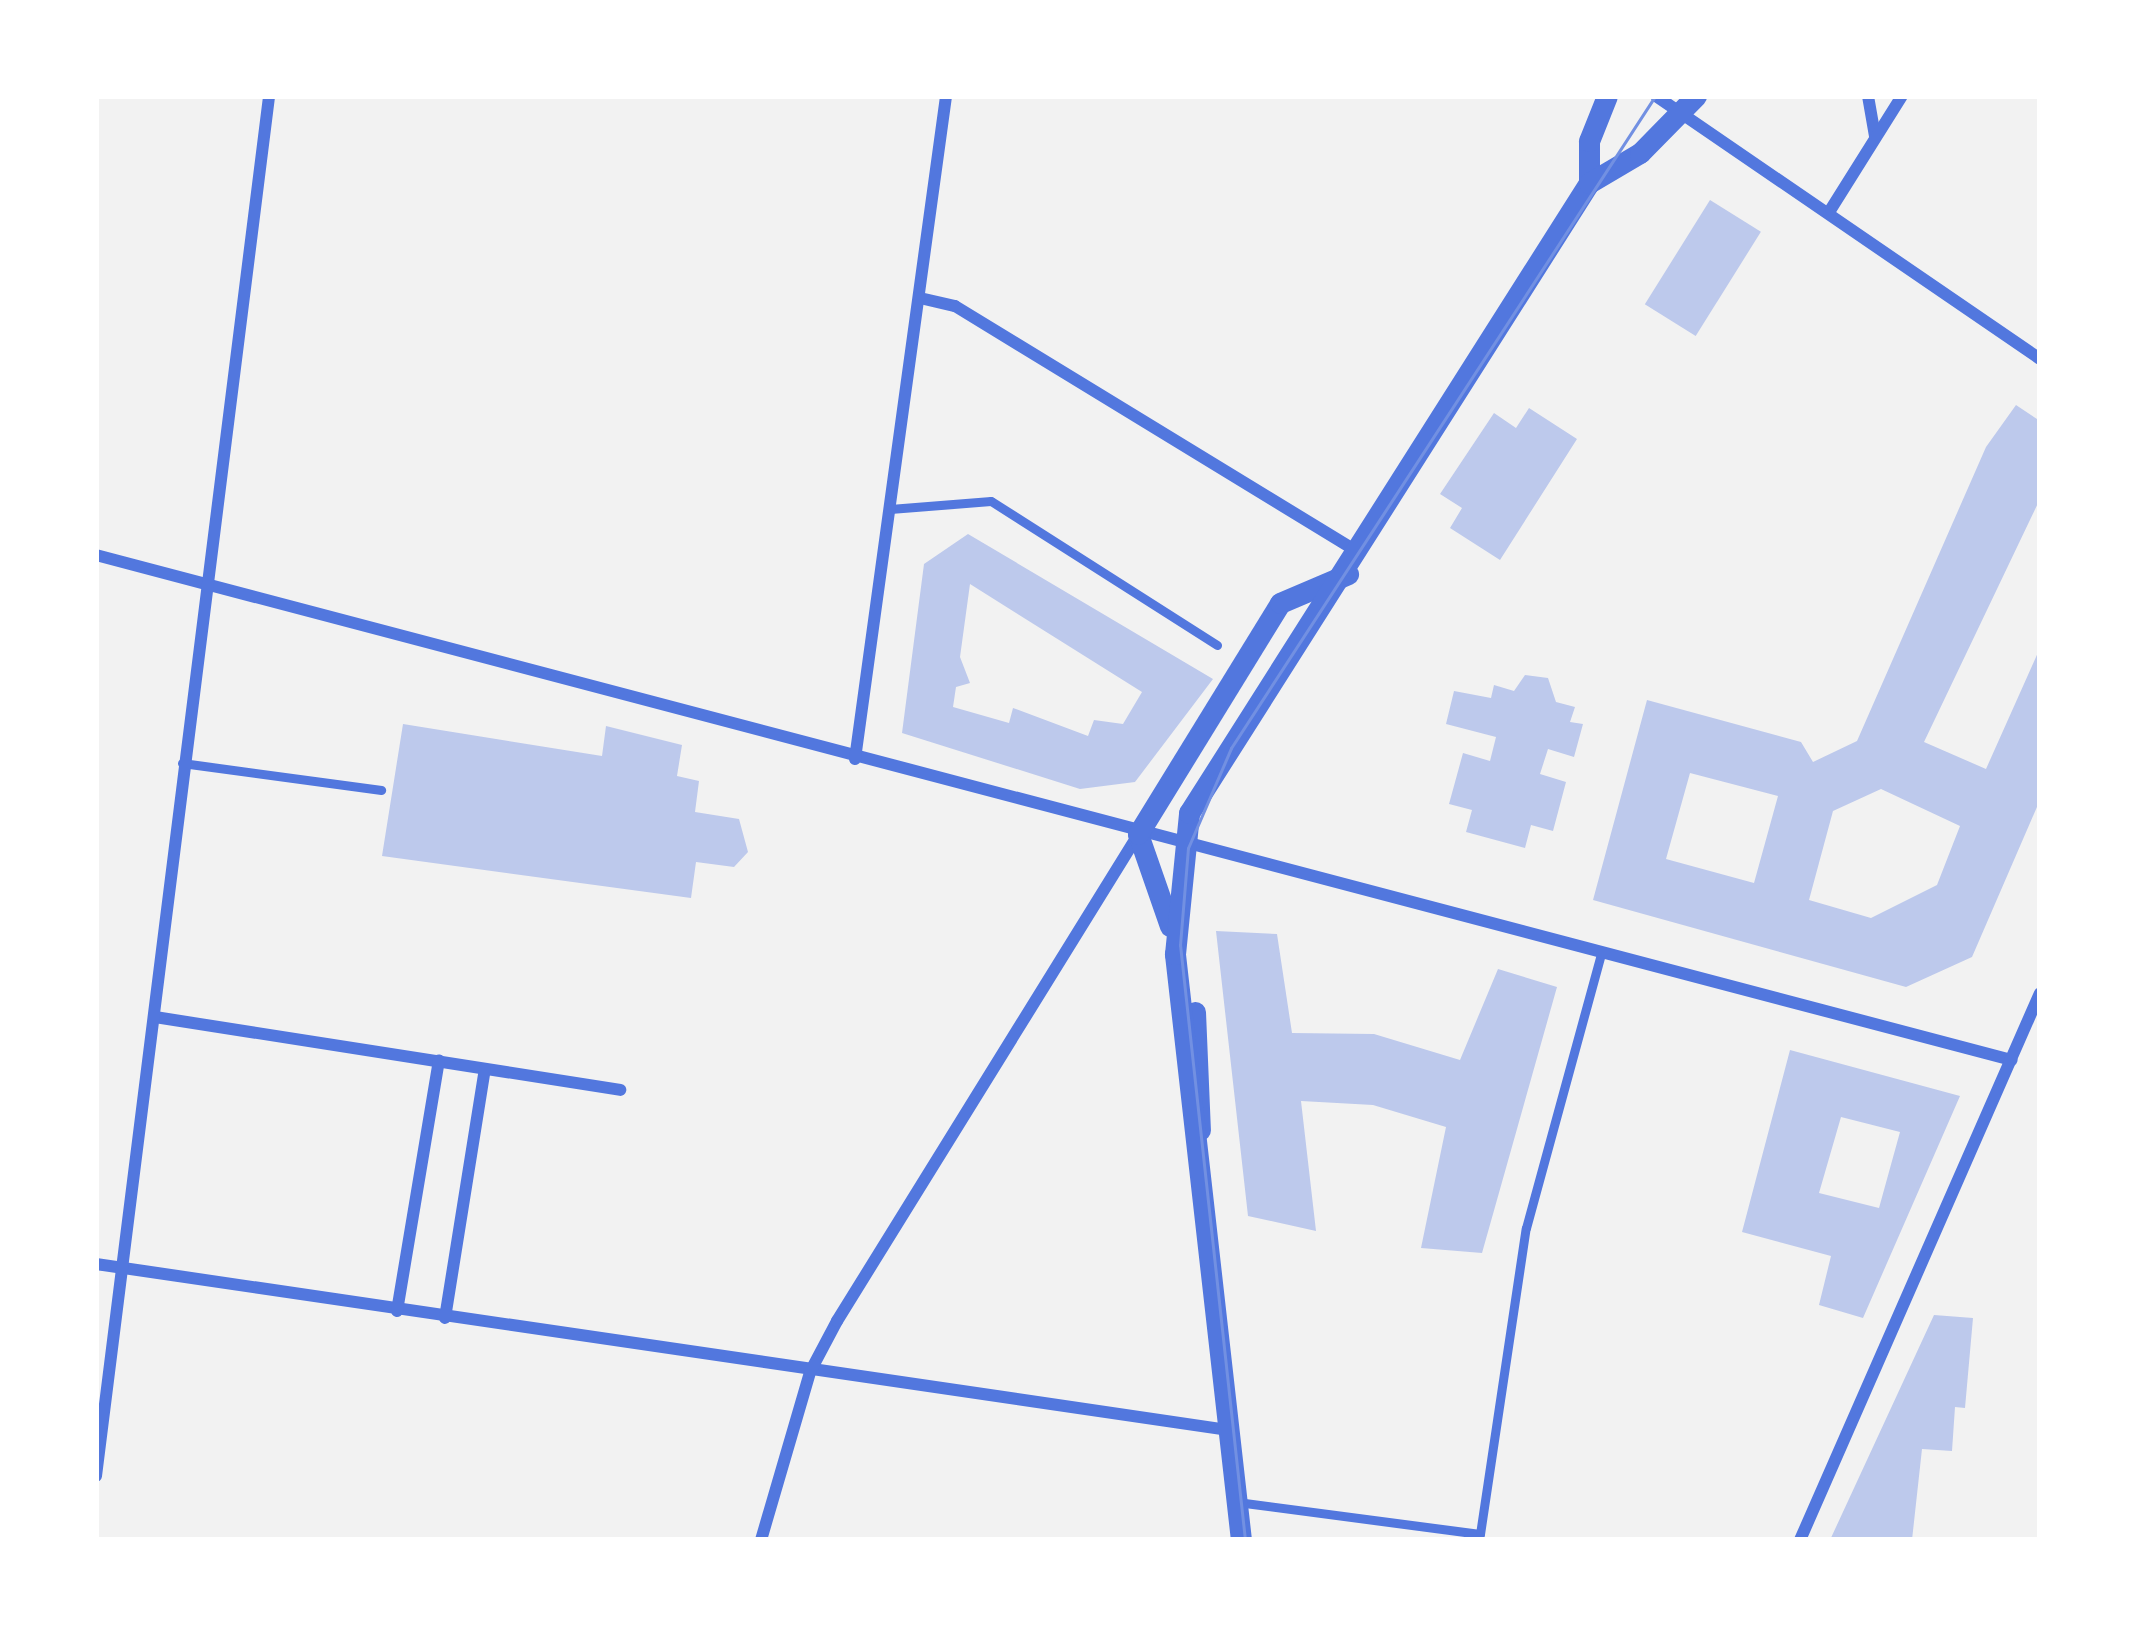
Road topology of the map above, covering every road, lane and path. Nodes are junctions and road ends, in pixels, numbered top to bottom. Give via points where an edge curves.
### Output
1 (269, 96) edge
2 (946, 96) edge
3 (1607, 96) edge
4 (1656, 96) edge
5 (1868, 96) edge
6 (1902, 96) edge
7 (1688, 104) edge
8 (1875, 137) junction
9 (1589, 184) junction
10 (1831, 209) junction
11 (920, 298) junction
12 (2040, 359) edge
13 (890, 509) junction
14 (1359, 552) junction
15 (96, 555) edge
16 (1348, 574) junction
17 (202, 583) junction
18 (1217, 645) dead end
19 (855, 760) junction
20 (182, 763) junction
21 (381, 790) dead end
22 (1138, 834) junction
23 (1182, 847) junction
24 (1174, 934) junction
25 (1601, 953) junction
26 (2040, 993) edge
27 (155, 1017) junction
28 (2012, 1060) junction
29 (439, 1061) junction
30 (485, 1069) junction
31 (620, 1090) dead end
32 (96, 1264) edge
33 (125, 1269) junction
34 (397, 1311) junction
35 (445, 1318) junction
36 (809, 1372) junction
37 (1229, 1430) junction
38 (96, 1476) edge
39 (1237, 1502) junction
40 (761, 1540) edge
41 (1241, 1540) edge
42 (1800, 1540) edge

1 - 17 street
2 - 11 street
3 - 9 street via 1589,141
4 - 7 street
5 - 8 street
6 - 8 street
7 - 9 street
7 - 10 street
8 - 10 street
9 - 14 street
10 - 12 street via 1860,242
11 - 13 street
11 - 14 street via 955,306
13 - 18 lane via 991,500
13 - 19 street
14 - 16 street
15 - 17 street
16 - 22 street via 1280,603
16 - 23 street via 1204,783
17 - 19 street
17 - 20 street
19 - 22 street
20 - 21 lane
20 - 27 street
22 - 23 street
22 - 24 street
22 - 36 street
23 - 24 street
23 - 25 street
24 - 37 street via 1189,959 1205,1100 1196,1151
25 - 28 street
25 - 39 lane via 1526,1228 1480,1534
26 - 28 street
27 - 29 street
27 - 33 street
28 - 42 street
29 - 30 street
29 - 34 street
30 - 31 street
30 - 35 street
32 - 33 street
33 - 34 street
33 - 38 street
34 - 35 street
35 - 36 street
36 - 37 street
36 - 40 street
37 - 39 street
39 - 41 street

